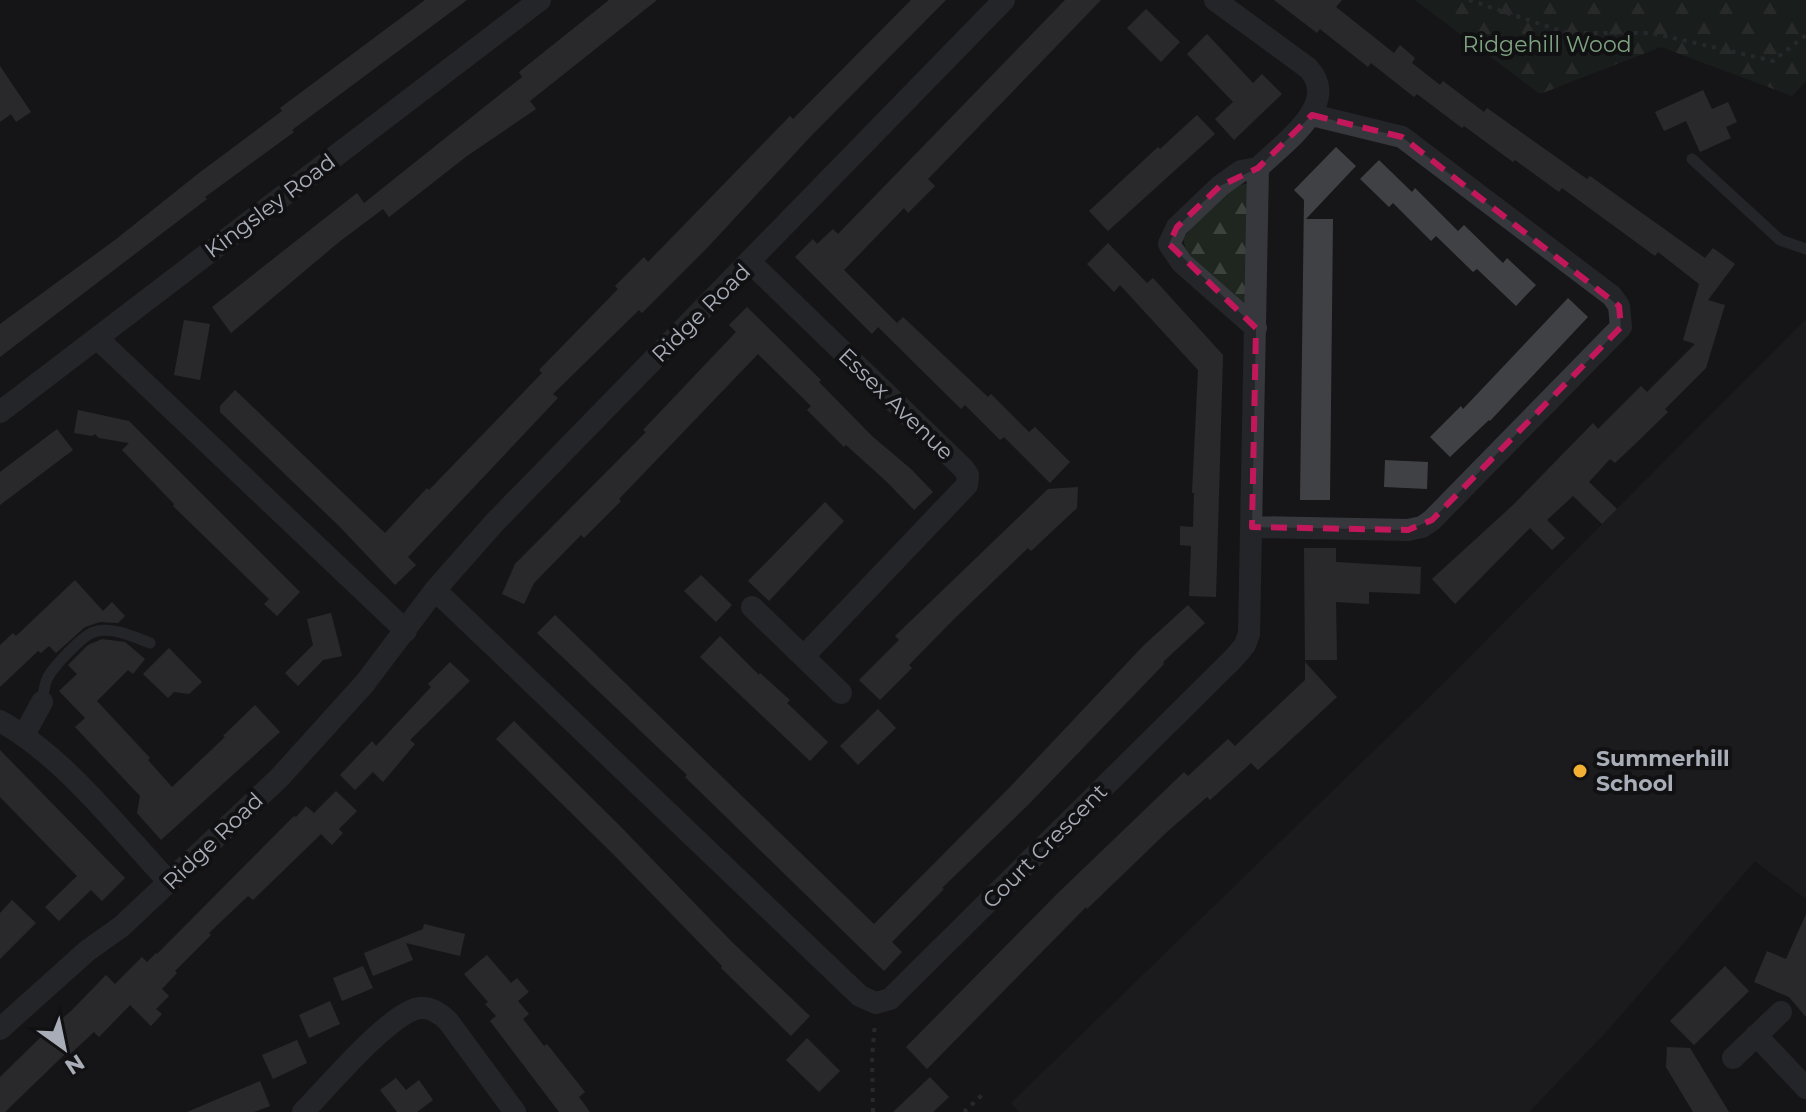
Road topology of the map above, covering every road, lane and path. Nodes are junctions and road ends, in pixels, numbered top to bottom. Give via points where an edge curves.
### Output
1 (540, 0) edge
2 (1004, 0) edge
3 (1215, 0) edge
4 (1469, 0) edge
5 (1806, 35) edge
6 (1312, 115) junction
7 (1692, 159) dead end
8 (1258, 168) junction
9 (1806, 249) edge
10 (750, 262) junction
11 (1256, 328) junction
12 (97, 338) junction
13 (0, 412) edge
14 (1252, 527) junction
15 (435, 590) junction
16 (752, 607) dead end
17 (406, 631) junction
18 (150, 643) dead end
19 (804, 656) junction
20 (841, 693) dead end
21 (42, 702) joint
22 (0, 721) edge
23 (24, 735) junction
24 (170, 883) junction
25 (876, 1003) junction
26 (1781, 1012) dead end
27 (0, 1029) edge
28 (1756, 1035) junction
29 (1733, 1058) dead end
30 (1806, 1088) edge
31 (982, 1095) dead end
32 (303, 1112) edge
33 (515, 1112) edge
34 (873, 1112) edge
35 (964, 1112) edge

1 - 12 street, Kingsley Road
2 - 10 street, Ridge Road
3 - 6 street via 1316,76 1318,101
4 - 5 path via 1567,33 1652,33 1773,61
6 - 8 street
6 - 14 street via 1402,137 1612,296 1621,327 1422,527
7 - 9 lane via 1780,240
8 - 11 street, Court Crescent
8 - 11 street via 1241,171 1220,186 1177,227 1169,244 1182,263
10 - 15 street, Ridge Road
10 - 19 street, Essex Avenue via 968,475 967,485
11 - 14 street, Court Crescent
12 - 13 street, Kingsley Road
12 - 17 street
14 - 25 street, Court Crescent via 1245,645 890,999
15 - 17 street, Ridge Road
15 - 25 street via 860,996
16 - 19 street
17 - 24 street, Ridge Road via 280,777
18 - 21 lane via 127,634 93,632 52,670
19 - 20 street
21 - 23 street
22 - 23 street
23 - 24 street via 80,786
24 - 27 street, Ridge Road
25 - 34 path
26 - 28 street
28 - 29 street
28 - 30 street
31 - 35 path
32 - 33 street via 396,1018 421,1008 448,1021

